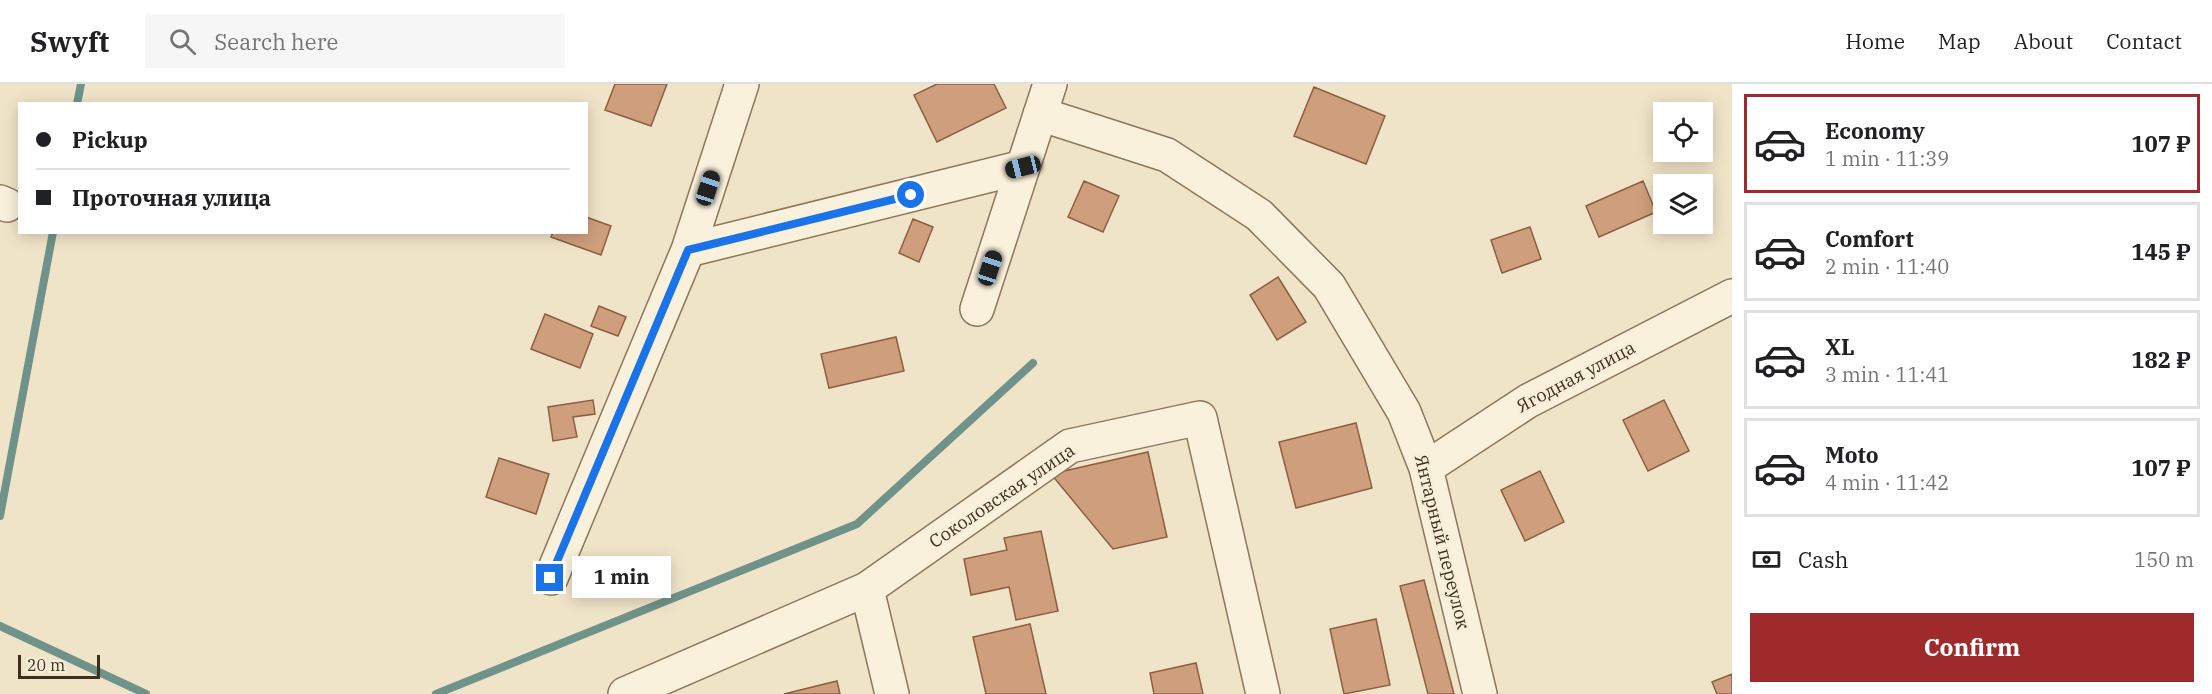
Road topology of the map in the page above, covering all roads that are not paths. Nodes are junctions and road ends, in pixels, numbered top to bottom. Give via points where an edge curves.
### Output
1 (742, 84) edge
2 (1045, 99) edge
3 (1023, 167) junction
4 (688, 250) junction
5 (1732, 296) edge
6 (977, 309) dead end
7 (1426, 468) junction
8 (550, 578) dead end
9 (867, 589) junction
10 (625, 694) edge
11 (892, 694) edge
12 (1263, 694) edge
13 (1480, 694) edge

1 - 4 street
2 - 3 street
2 - 7 street, Янтарный переулок via 1167,155 1259,215 1329,286 1404,412
3 - 4 street
3 - 6 street
4 - 8 street
5 - 7 street, Ягодная улица via 1528,401
7 - 13 street, Янтарный переулок
9 - 10 street, Соколовская улица
9 - 11 street
9 - 12 street, Соколовская улица via 1070,446 1200,417

